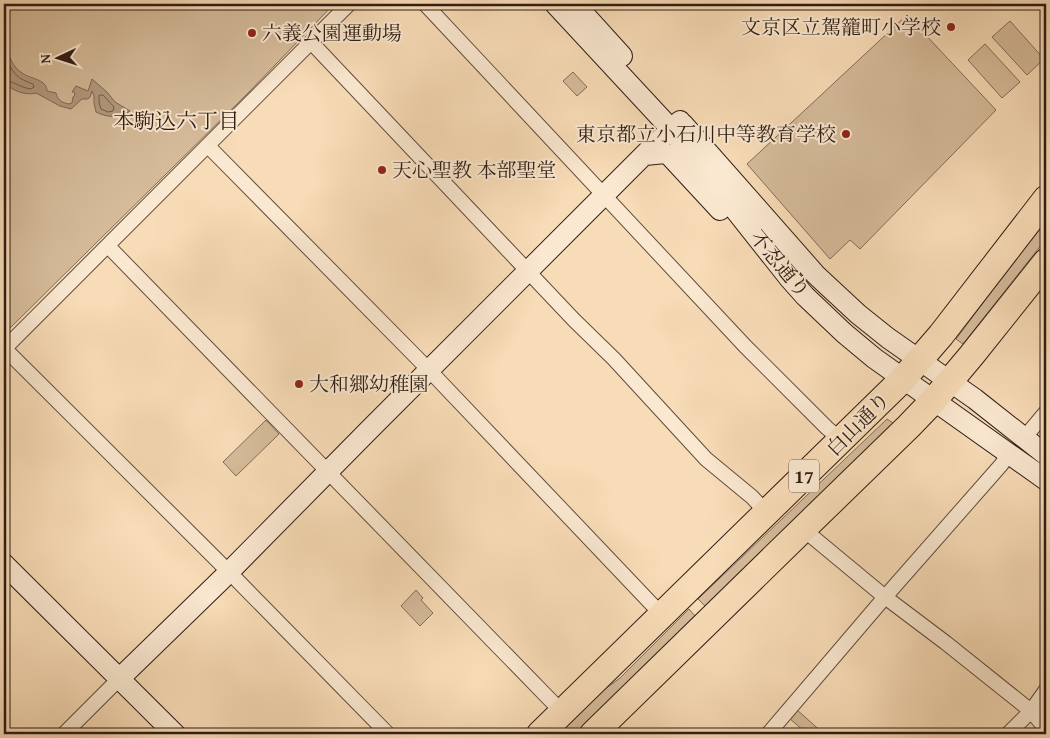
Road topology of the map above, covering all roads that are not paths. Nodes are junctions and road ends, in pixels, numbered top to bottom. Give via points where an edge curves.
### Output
1 (349, 4) edge
2 (425, 4) edge
3 (555, 4) edge
4 (575, 4) edge
5 (311, 42) junction
6 (676, 125) junction
7 (208, 146) junction
8 (645, 155) junction
9 (604, 196) junction
10 (1046, 199) edge
11 (108, 246) junction
12 (1046, 262) edge
13 (528, 271) junction
14 (789, 278) junction
15 (4, 349) edge
16 (429, 370) junction
17 (912, 370) junction
18 (942, 391) junction
19 (1046, 412) edge
20 (1025, 437) junction
21 (842, 440) junction
22 (1009, 454) junction
23 (1046, 455) edge
24 (328, 471) junction
25 (1046, 480) edge
26 (767, 513) junction
27 (803, 529) junction
28 (4, 564) edge
29 (228, 572) junction
30 (885, 597) junction
31 (662, 615) junction
32 (119, 679) junction
33 (1046, 690) edge
34 (1031, 711) junction
35 (562, 712) junction
36 (1046, 729) edge
37 (64, 734) edge
38 (175, 734) edge
39 (388, 734) edge
40 (540, 734) edge
41 (593, 734) edge
42 (768, 734) edge
43 (1008, 734) edge

1 - 5 street
2 - 9 street
3 - 6 main road, 不忍通り
4 - 6 main road, 不忍通り
5 - 7 street
5 - 13 street
6 - 8 main road
6 - 14 main road, 不忍通り
6 - 17 main road, 不忍通り via 816,275 888,338
7 - 11 street
7 - 16 street
8 - 9 main road
8 - 14 main road via 665,153 670,156 760,255
9 - 13 main road
9 - 21 street via 745,346
10 - 17 highway, 白山通り / 17
11 - 15 street
11 - 24 street
12 - 18 highway, 白山通り / 17
13 - 16 main road
13 - 26 street via 706,459
14 - 17 main road, 不忍通り via 874,358
15 - 29 street
16 - 24 main road
16 - 31 street
17 - 18 main road, 不忍通り
17 - 21 highway, 白山通り / 17
18 - 20 main road, 不忍通り via 976,399
18 - 22 main road, 不忍通り
18 - 27 highway, 白山通り / 17
19 - 20 street
20 - 23 main road, 不忍通り
21 - 26 highway, 白山通り / 17
22 - 25 main road, 不忍通り
22 - 30 street
24 - 29 main road
24 - 35 street
26 - 31 highway, 白山通り / 17
27 - 30 street
27 - 41 highway, 白山通り / 17
28 - 32 main road
29 - 32 main road
29 - 39 street
30 - 34 street
30 - 42 street
31 - 35 highway, 白山通り / 17
32 - 37 street
32 - 38 main road
33 - 34 street
34 - 36 street
34 - 43 street
35 - 40 highway, 白山通り / 17

